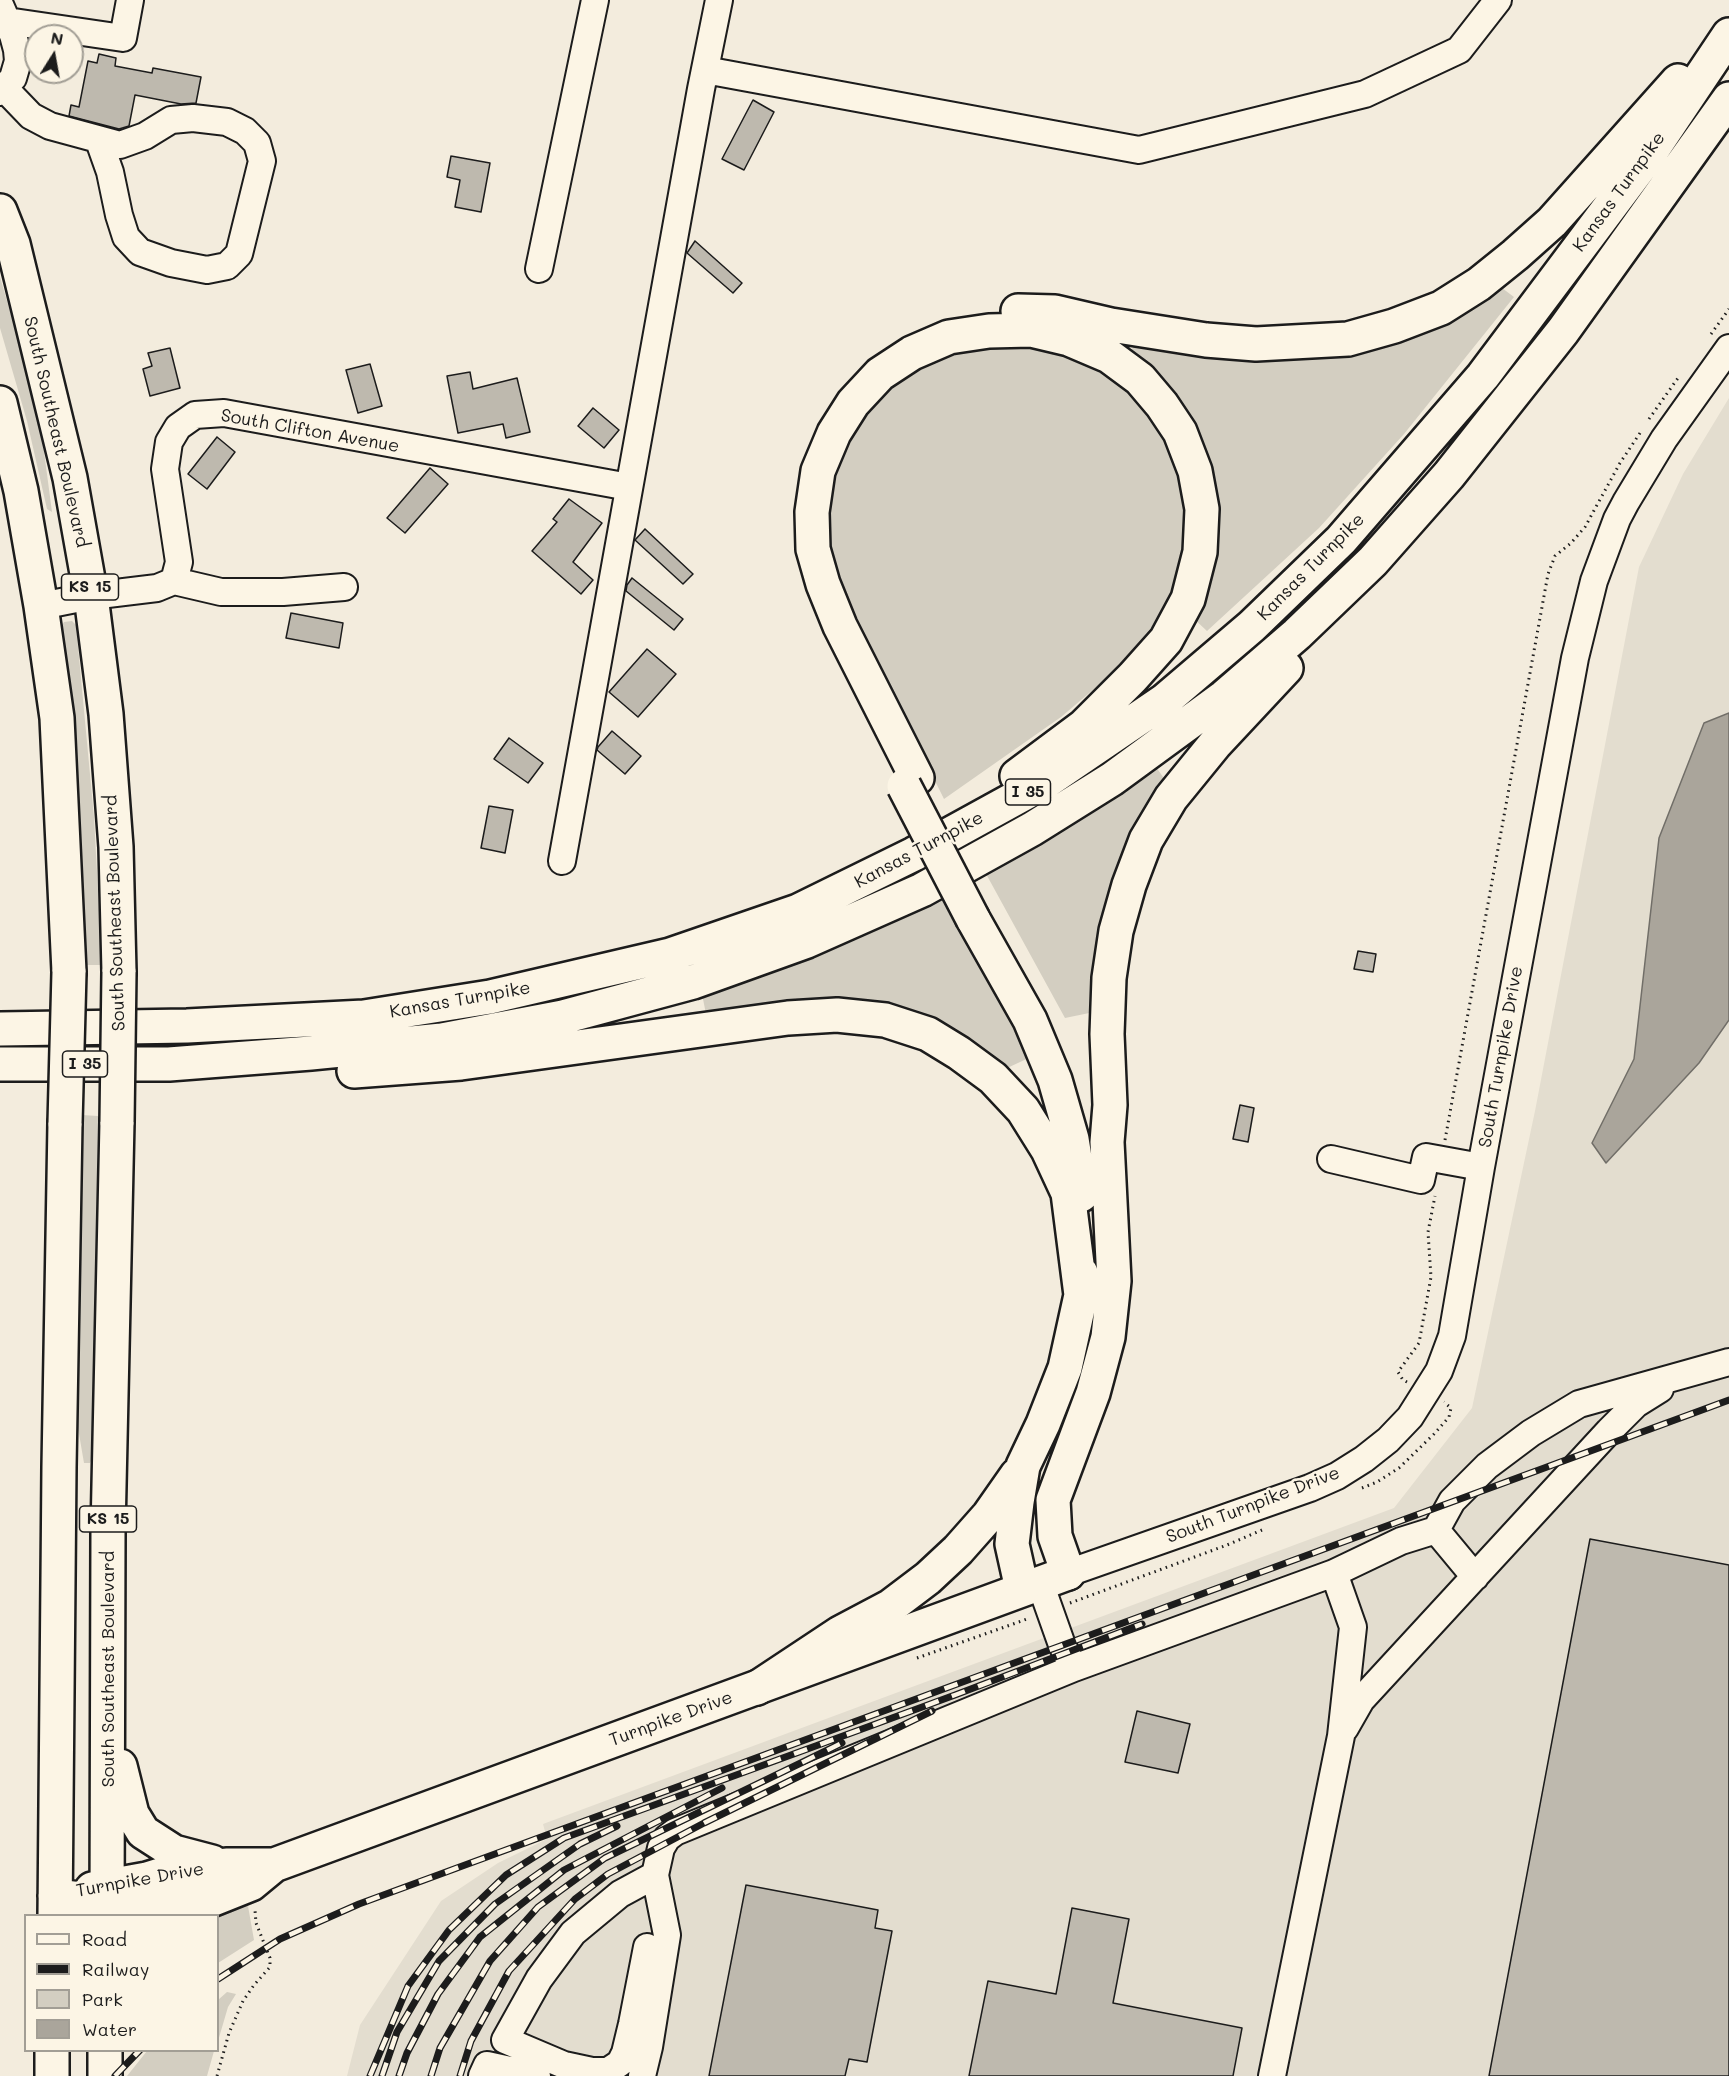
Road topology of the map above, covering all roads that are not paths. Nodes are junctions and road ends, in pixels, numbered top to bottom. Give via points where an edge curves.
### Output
1 (130, 0) edge
2 (596, 0) edge
3 (719, 0) edge
4 (1498, 0) edge
5 (3, 13) edge
6 (1729, 33) edge
7 (705, 70) junction
8 (2, 90) edge
9 (1729, 99) edge
10 (99, 141) junction
11 (0, 211) edge
12 (539, 269) dead end
13 (1729, 348) edge
14 (0, 403) edge
15 (1449, 475) junction
16 (629, 488) junction
17 (174, 581) junction
18 (344, 587) dead end
19 (92, 596) junction
20 (41, 606) junction
21 (910, 782) junction
22 (562, 861) dead end
23 (981, 914) junction
24 (490, 997) junction
25 (0, 1029) edge
26 (0, 1064) edge
27 (169, 1064) junction
28 (1107, 1142) junction
29 (1331, 1159) dead end
30 (1481, 1167) junction
31 (1082, 1295) junction
32 (1729, 1362) edge
33 (1680, 1377) junction
34 (1023, 1466) junction
35 (1436, 1530) junction
36 (1334, 1573) junction
37 (1475, 1577) junction
38 (1044, 1582) junction
39 (1074, 1668) junction
40 (757, 1688) junction
41 (1341, 1736) junction
42 (108, 1737) junction
43 (228, 1865) junction
44 (274, 1865) junction
45 (655, 1875) junction
46 (107, 1901) edge
47 (661, 1904) junction
48 (55, 1906) edge
49 (200, 1908) edge
50 (505, 2040) junction
51 (52, 2052) edge
52 (485, 2071) edge
53 (52, 2076) edge
54 (537, 2076) edge
55 (642, 2076) edge
56 (1272, 2076) edge

1 - 5 street via 123,38
2 - 12 street
3 - 7 street
4 - 7 street via 1459,51 1365,94 1140,150
5 - 8 street via 18,61 13,78
6 - 21 main road via 1675,84 1552,222 1479,284 1441,308 1348,339 1256,344 1111,325 1055,312 987,312 907,336 862,370 821,418 805,452 796,493 794,535 798,571 813,616
6 - 24 main road, Kansas Turnpike / I 35 via 1634,174 1483,376 1341,540 1252,626 1164,701 1045,782 914,854 798,911 670,955
7 - 16 street
8 - 10 street via 31,116 50,126
9 - 15 main road, Kansas Turnpike / I 35 via 1563,331
10 - 10 street via 120,146 171,120 193,118 227,122 245,131 257,143 262,161 239,254 227,266 207,270 141,252 126,237
11 - 19 main road, South Southeast Boulevard / KS 15 via 13,244 70,478
13 - 30 street, South Turnpike Drive via 1664,439 1626,502 1594,581 1575,658
14 - 20 main road, KS 15 via 21,491
15 - 27 main road, Kansas Turnpike / I 35 via 1373,561 1224,697 1112,779 922,890 807,941 693,982 563,1017 442,1040
15 - 28 main road via 1403,543 1215,744 1171,798 1146,840 1116,931 1109,978
16 - 17 street, South Clifton Avenue via 224,413 195,415 177,427 168,442 165,469 179,562
16 - 22 street
17 - 18 street via 221,592
17 - 19 street via 158,588
19 - 20 street
19 - 42 main road, South Southeast Boulevard / KS 15, bridge via 116,847 119,972
20 - 48 main road, KS 15, bridge via 57,718 69,972
21 - 23 main road, bridge
21 - 24 main road via 823,584 813,549 812,512 818,471 834,433 853,403 880,374 912,353 949,337 989,331 1031,330 1069,339 1109,356 1140,379 1180,432 1195,471 1202,509 1200,552 1188,599 1166,640 1084,726 1022,773 918,833 833,875 706,925
23 - 28 main road via 1053,1031
23 - 31 main road via 1055,1080 1072,1139 1081,1192
24 - 25 main road, Kansas Turnpike / I 35 via 364,1017 187,1026
26 - 27 main road, Kansas Turnpike / I 35
27 - 31 main road via 261,1071 352,1071 461,1063 788,1018 837,1015 885,1020 928,1034 958,1053 993,1078 1023,1110 1068,1193
28 - 38 main road via 1114,1281 1108,1337 1093,1394 1053,1500 1054,1536
29 - 30 street via 1421,1180 1426,1157
30 - 38 street, South Turnpike Drive via 1452,1336 1439,1371 1410,1417 1388,1440 1337,1476 1310,1488
31 - 34 main road via 1065,1368
32 - 33 street
33 - 35 street via 1579,1404 1531,1433 1473,1480 1452,1502
33 - 37 street via 1636,1404
34 - 38 main road via 1012,1544
34 - 40 main road via 989,1515 928,1578 891,1606 840,1633
35 - 36 street via 1401,1541
35 - 37 street
36 - 39 street
36 - 41 street via 1353,1627
37 - 41 street via 1361,1700
38 - 39 street via 1062,1644
38 - 40 main road, Turnpike Drive
39 - 45 street via 675,1832 661,1848
40 - 44 main road, Turnpike Drive
41 - 56 street
42 - 43 main road via 123,1772 132,1814 143,1832 174,1852
42 - 46 main road, South Southeast Boulevard / KS 15
43 - 44 main road, Turnpike Drive
43 - 46 main road, Turnpike Drive via 173,1871 147,1879
44 - 49 main road, Turnpike Drive via 251,1884
45 - 47 street
45 - 50 street via 620,1894 573,1934 539,1979
46 - 48 main road, Turnpike Drive
46 - 49 main road, Turnpike Drive
47 - 50 street via 651,1926 632,2024 620,2063 608,2071 592,2071 564,2065
47 - 55 street via 667,1935
50 - 52 street
51 - 53 main road
52 - 54 street

